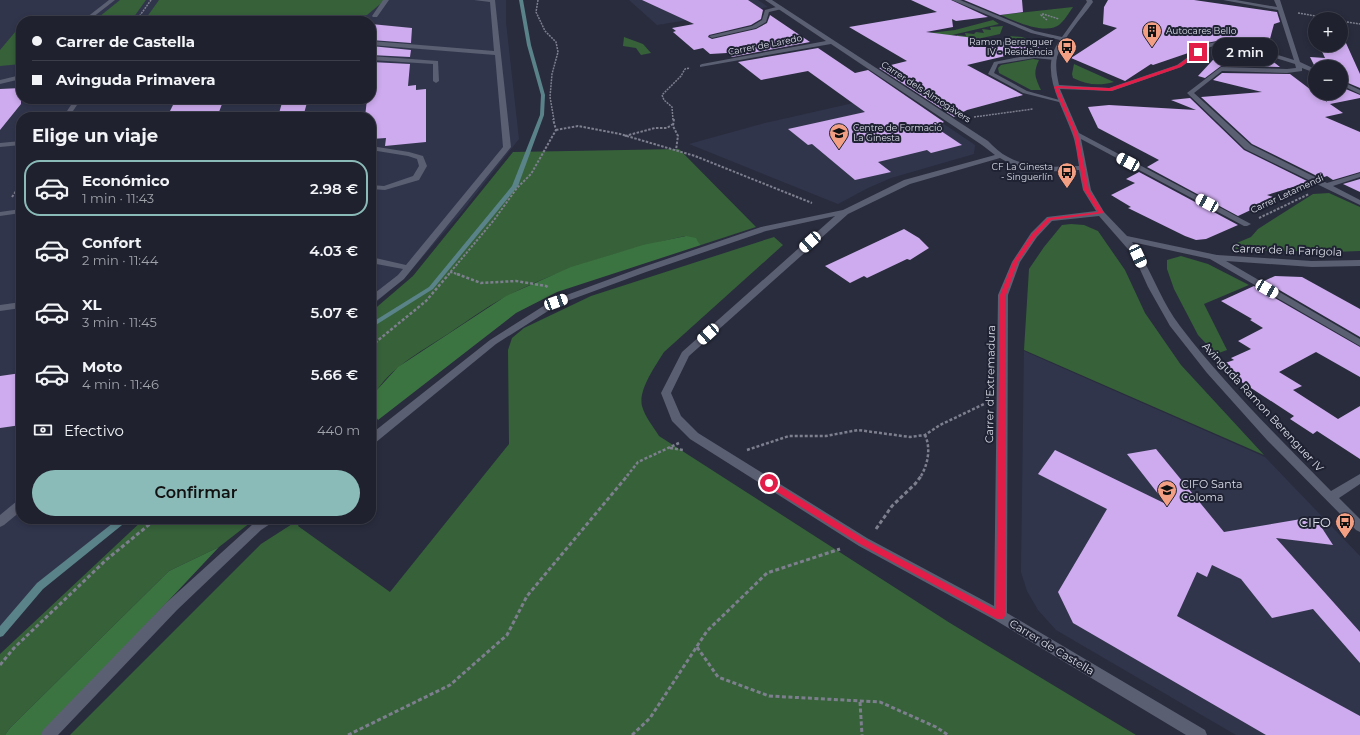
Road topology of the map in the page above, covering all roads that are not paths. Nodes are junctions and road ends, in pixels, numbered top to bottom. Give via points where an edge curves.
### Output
1 (112, 0) edge
2 (386, 0) edge
3 (477, 0) edge
4 (768, 0) edge
5 (955, 0) edge
6 (1090, 0) edge
7 (1226, 0) edge
8 (1277, 0) edge
9 (492, 1) edge
10 (780, 8) junction
11 (1281, 9) junction
12 (91, 16) edge
13 (375, 16) dead end
14 (712, 36) dead end
15 (1064, 39) junction
16 (831, 42) junction
17 (376, 43) edge
18 (497, 53) junction
19 (376, 58) edge
20 (1054, 58) junction
21 (1297, 63) junction
22 (702, 66) road end
23 (1308, 68) edge
24 (16, 78) edge
25 (436, 81) dead end
26 (0, 82) edge
27 (1348, 86) edge
28 (1056, 87) junction
29 (1360, 92) edge
30 (1062, 104) junction
31 (1076, 134) junction
32 (16, 144) edge
33 (1, 145) edge
34 (376, 149) edge
35 (1000, 156) junction
36 (1083, 168) junction
37 (1360, 175) edge
38 (1326, 186) junction
39 (376, 187) edge
40 (1360, 203) edge
41 (6, 207) road end
42 (16, 212) edge
43 (845, 212) junction
44 (1101, 213) junction
45 (0, 214) edge
46 (1247, 224) road end
47 (1124, 238) junction
48 (1214, 257) junction
49 (376, 261) edge
50 (1360, 263) edge
51 (408, 268) junction
52 (376, 297) edge
53 (16, 306) edge
54 (0, 308) edge
55 (1360, 343) edge
56 (376, 436) edge
57 (1360, 478) edge
58 (1330, 497) junction
59 (16, 508) edge
60 (0, 522) edge
61 (262, 524) edge
62 (1360, 526) edge
63 (1000, 616) junction
64 (48, 735) edge
65 (1200, 735) edge

1 - 12 street
2 - 13 street
3 - 9 street
4 - 10 street, Carrer dels Almogàvers
5 - 15 street via 1033,32
6 - 15 street, Avinguda Ramon Berenguer IV
7 - 11 street
8 - 11 street
9 - 18 street
10 - 14 street via 767,11 764,21 754,27
10 - 16 street, Carrer dels Almogàvers
11 - 21 street
15 - 20 street, Avinguda Ramon Berenguer IV
16 - 22 street, Carrer de Laredo
16 - 35 street, Carrer dels Almogàvers via 985,143
17 - 18 street
18 - 51 street via 507,147
19 - 25 street via 436,62
20 - 28 street, Avinguda Ramon Berenguer IV
20 - 30 street via 1035,56 996,63 991,74 1025,92
21 - 23 street
21 - 28 street via 1238,44 1222,43 1208,45 1179,66 1110,90
21 - 38 street via 1300,70 1220,69 1190,93 1248,148
24 - 26 street
27 - 29 street
28 - 30 street, Avinguda Ramon Berenguer IV
30 - 31 street, Avinguda Ramon Berenguer IV
31 - 36 street, Avinguda Ramon Berenguer IV
31 - 46 street, Carrer Letamendi
32 - 33 street
34 - 39 street via 409,154 420,158 424,166 416,178 385,188
35 - 36 street, Carrer dels Almogàvers via 1010,162 1034,168
35 - 43 street, Carrer de Castella via 907,182
36 - 44 street, Avinguda Ramon Berenguer IV via 1087,190
37 - 38 street, Carrer Letamendi
38 - 40 street
41 - 45 street
42 - 45 street
43 - 56 street via 764,229 556,302 493,342
43 - 63 street, Carrer de Castella via 685,354 666,393 676,418 694,436 863,542
44 - 47 street, Avinguda Ramon Berenguer IV
44 - 63 street, Carrer d'Extremadura via 1050,219 1034,235 1016,262 1003,295
47 - 48 street
47 - 58 street, Avinguda Ramon Berenguer IV via 1138,256 1152,287 1175,326 1271,437
48 - 50 street, Carrer de la Farigola via 1312,264
48 - 55 street
49 - 51 street
51 - 52 street
53 - 54 street
57 - 58 street
58 - 62 street, Avinguda Ramon Berenguer IV
59 - 60 street
61 - 64 street via 172,606
63 - 65 street, Carrer de Castella

